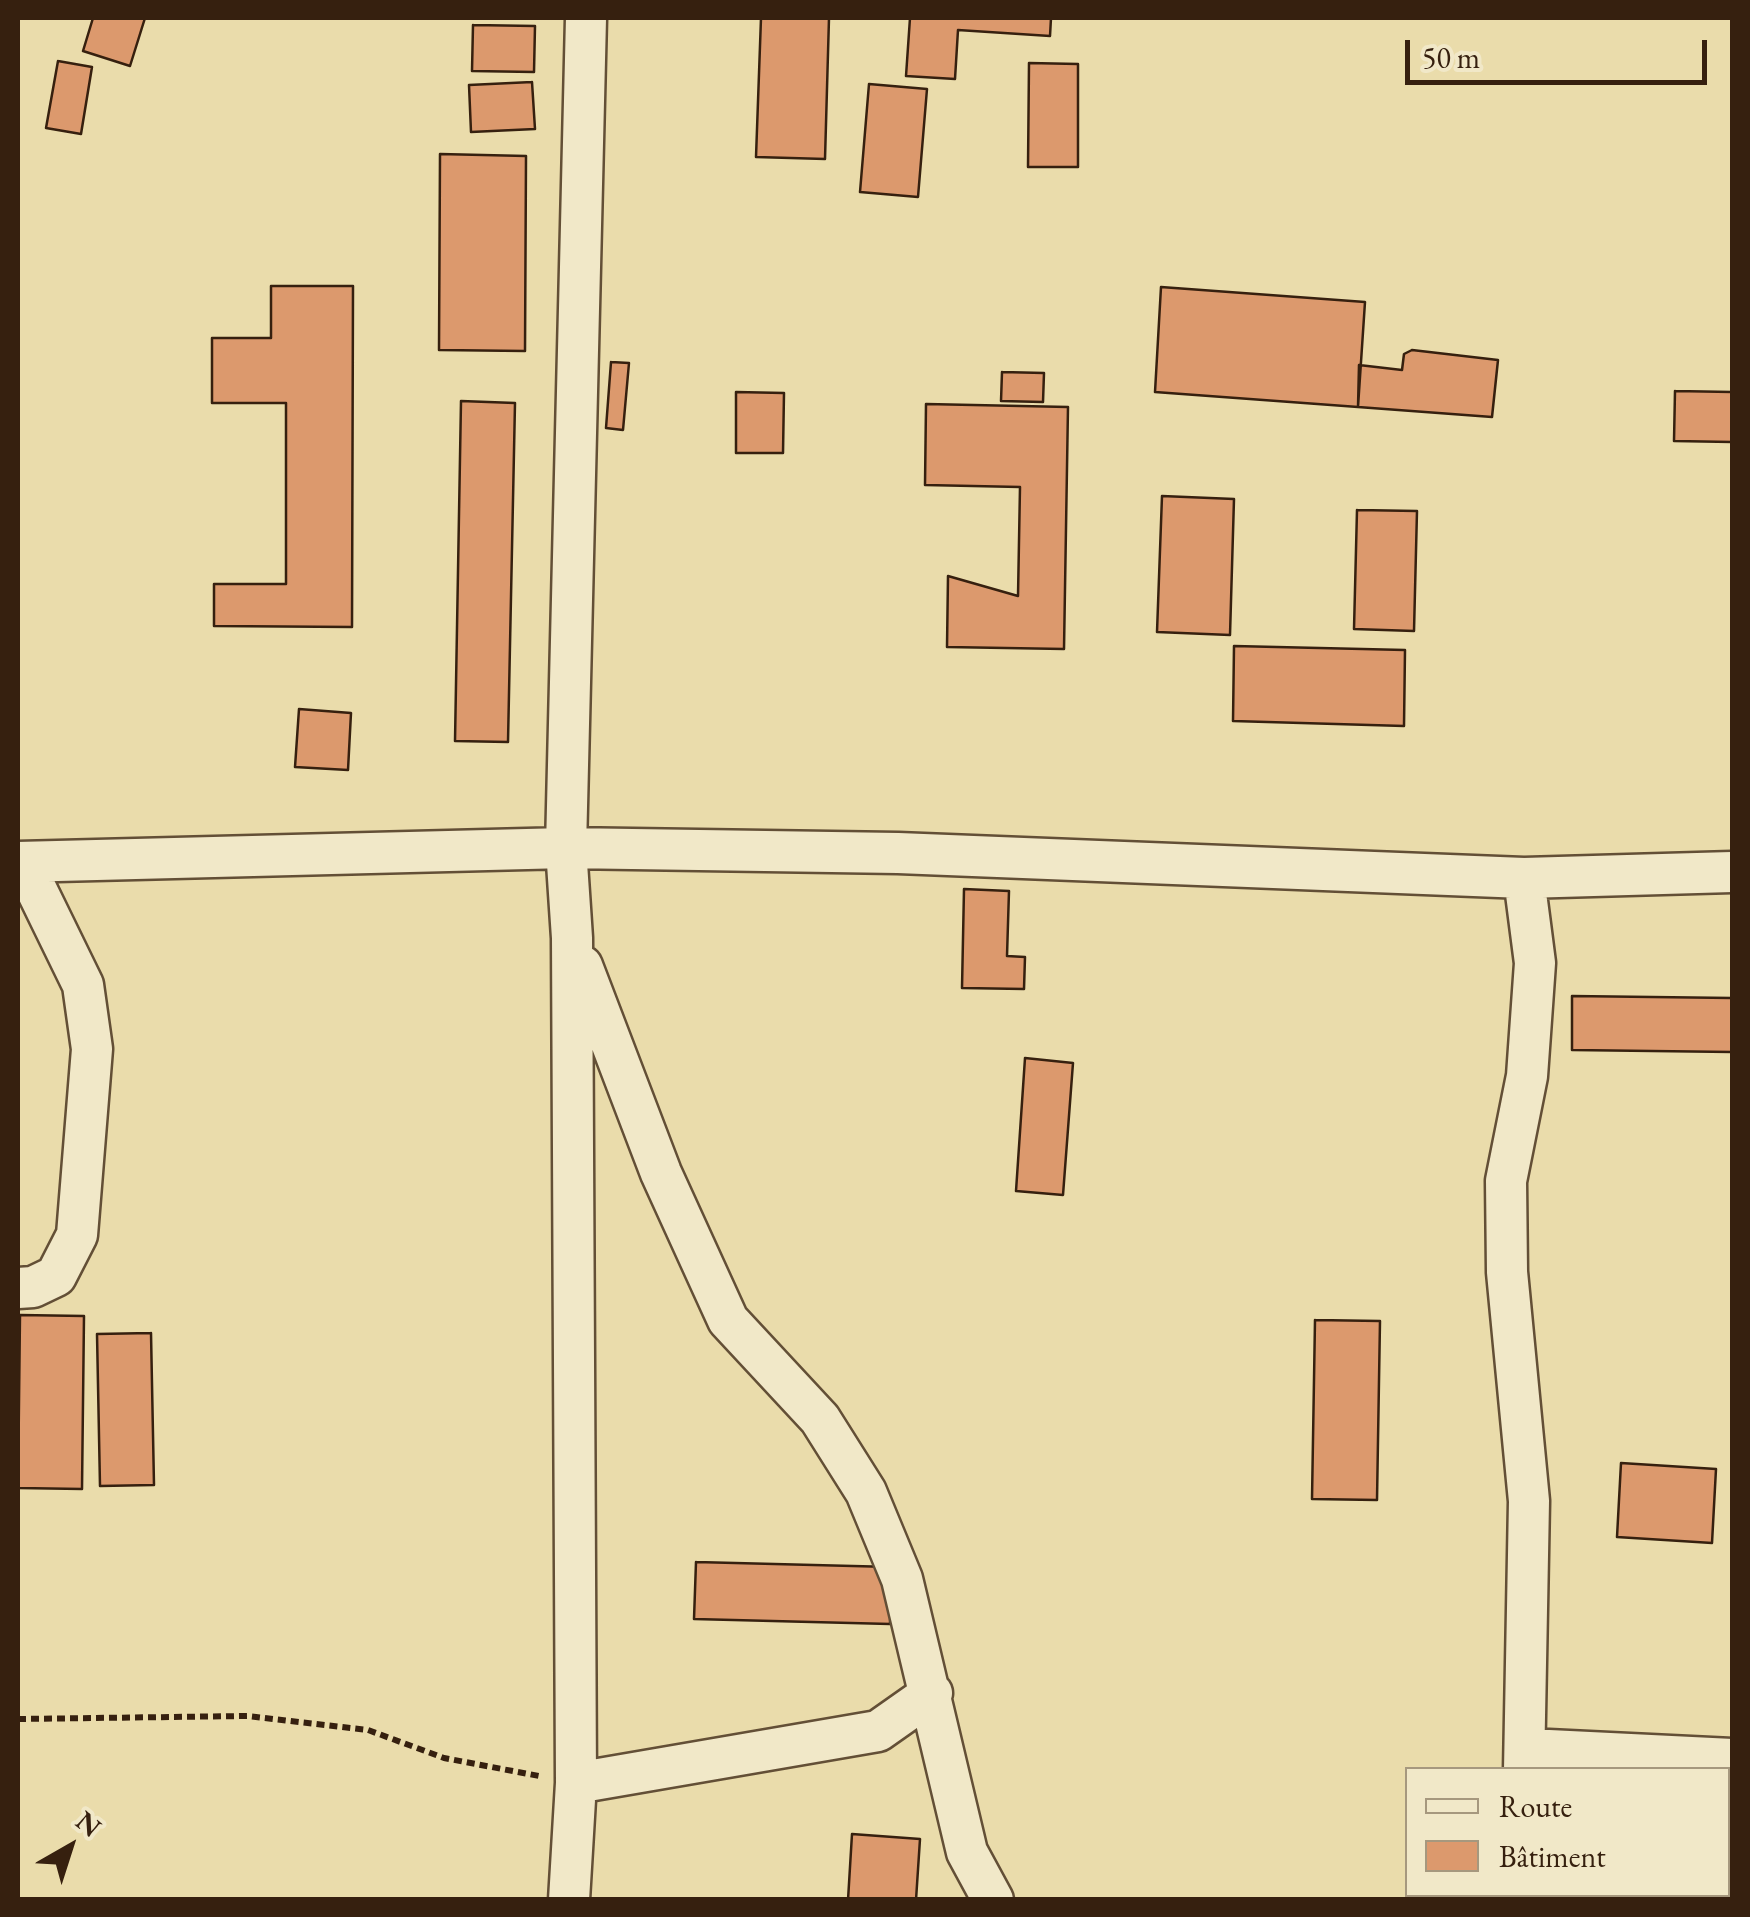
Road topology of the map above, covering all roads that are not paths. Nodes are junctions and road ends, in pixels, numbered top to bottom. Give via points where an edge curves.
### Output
1 (586, 18) edge
2 (566, 848) junction
3 (20, 862) edge
4 (1732, 872) edge
5 (1524, 878) junction
6 (572, 938) junction
7 (18, 1288) edge
8 (932, 1694) junction
9 (1732, 1758) edge
10 (1526, 1759) edge
11 (576, 1783) junction
12 (569, 1900) edge
13 (994, 1900) edge

1 - 2 street
2 - 3 street
2 - 5 street via 898,852
2 - 6 street
3 - 7 street via 83,985 92,1049 77,1234 56,1276
4 - 5 street
5 - 10 street via 1535,963 1527,1076 1506,1199 1529,1501
6 - 8 street via 648,1142 728,1320 820,1419 866,1492 902,1579
6 - 11 street
8 - 11 street via 878,1731
8 - 13 street via 967,1852
9 - 10 street
11 - 12 street

